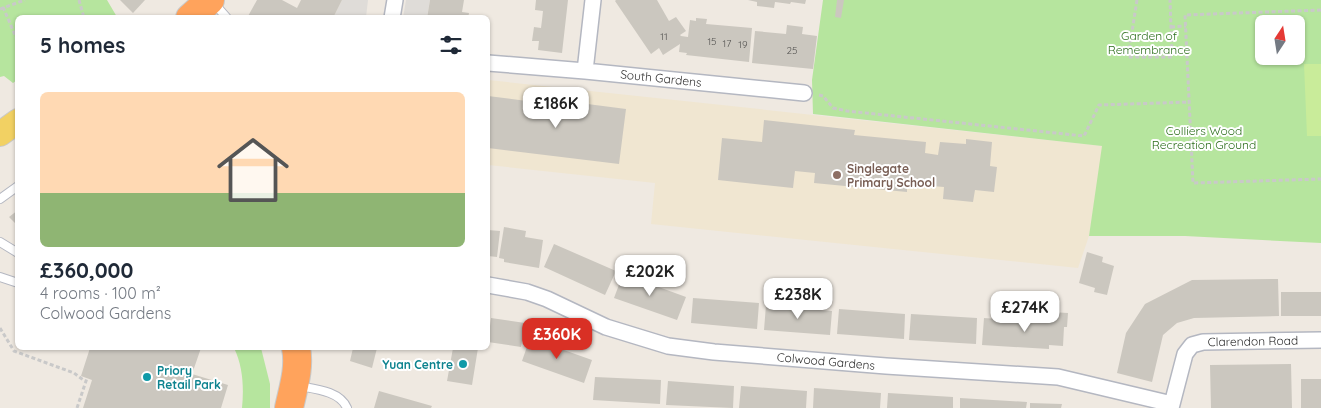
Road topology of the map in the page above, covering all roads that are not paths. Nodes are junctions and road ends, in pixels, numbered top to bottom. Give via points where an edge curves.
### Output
1 (395, 0) edge
2 (593, 0) edge
3 (200, 10) edge
4 (217, 15) edge
5 (392, 15) edge
6 (490, 63) edge
7 (585, 71) junction
8 (804, 93) road end
9 (15, 123) edge
10 (0, 134) edge
11 (15, 136) edge
12 (0, 138) edge
13 (15, 188) edge
14 (0, 199) edge
15 (0, 242) edge
16 (15, 251) edge
17 (0, 277) edge
18 (15, 282) edge
19 (490, 285) edge
20 (1321, 340) edge
21 (296, 350) edge
22 (306, 350) edge
23 (293, 390) edge
24 (1172, 406) edge
25 (348, 408) edge

1 - 5 street
2 - 7 street
3 - 4 lane
6 - 7 street, South Gardens
7 - 8 street, South Gardens
9 - 10 main road
11 - 12 main road
13 - 14 lane
15 - 16 lane
17 - 18 lane
19 - 24 street, Colwood Gardens via 527,292 606,327 668,346 1058,377
20 - 24 street, Clarendon Road via 1198,343 1188,348 1185,354
21 - 23 highway
22 - 23 street
23 - 25 lane via 318,389 337,396

